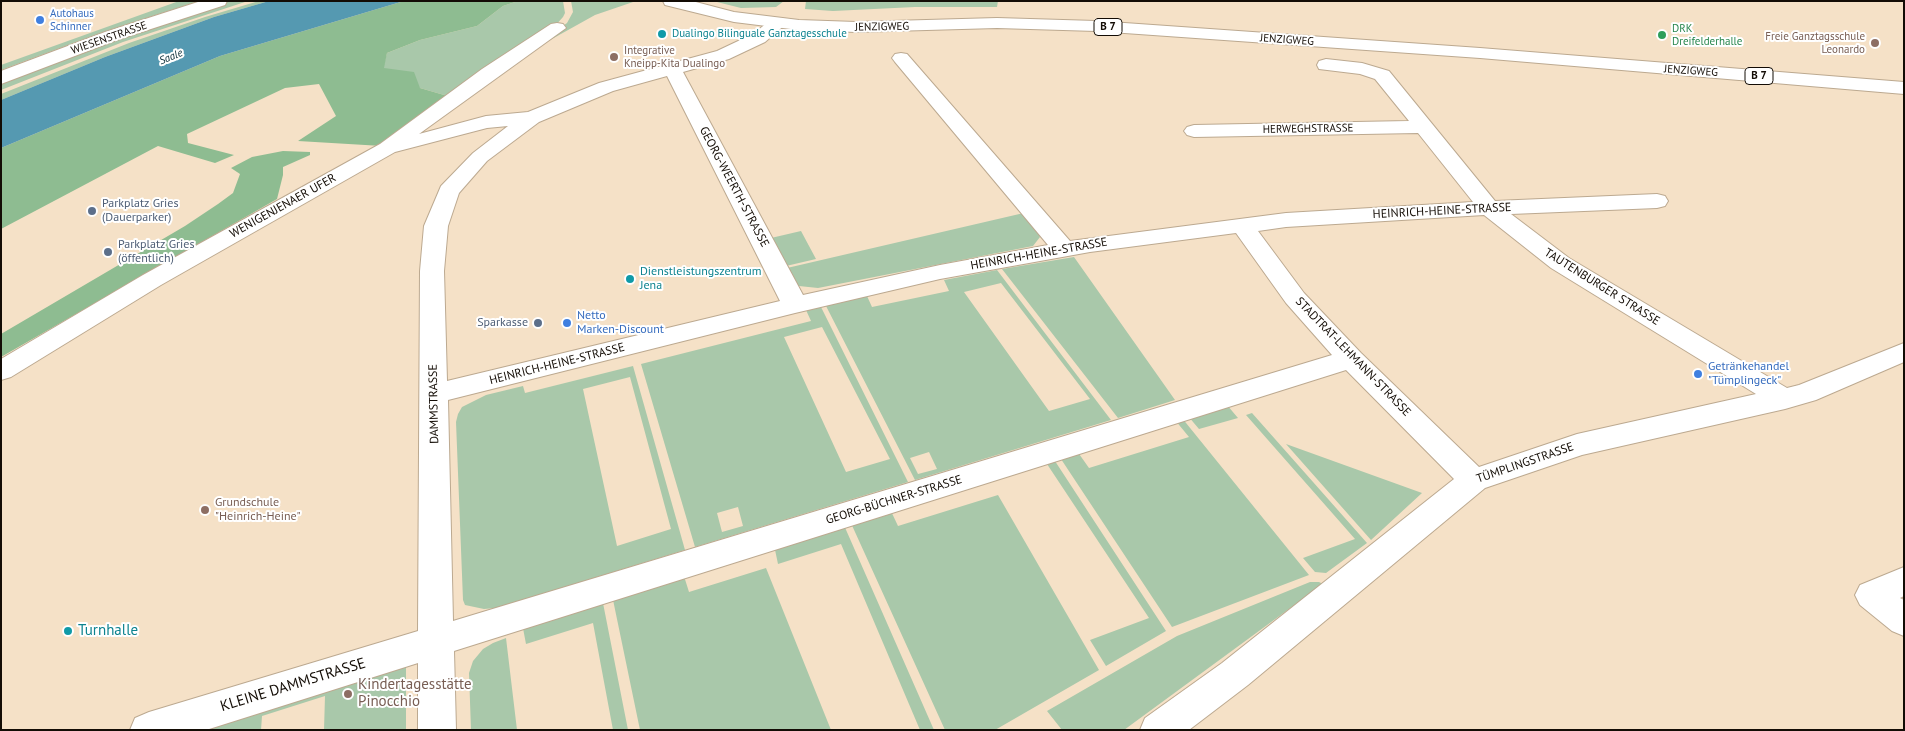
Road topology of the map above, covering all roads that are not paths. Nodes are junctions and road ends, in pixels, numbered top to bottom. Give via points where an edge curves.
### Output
1 (219, 1) edge
2 (671, 1) edge
3 (778, 23) junction
4 (557, 28) dead end
5 (901, 58) dead end
6 (1326, 65) dead end
7 (673, 70) junction
8 (1, 78) edge
9 (1904, 88) edge
10 (532, 118) junction
11 (1422, 127) junction
12 (1194, 131) dead end
13 (387, 148) junction
14 (1657, 201) dead end
15 (1489, 208) junction
16 (1242, 225) junction
17 (1063, 249) junction
18 (795, 304) junction
19 (1904, 352) edge
20 (1351, 359) junction
21 (1, 371) edge
22 (434, 394) junction
23 (1785, 399) junction
24 (1474, 480) junction
25 (1904, 581) edge
26 (1904, 621) edge
27 (436, 641) junction
28 (149, 730) edge
29 (437, 730) edge
30 (1159, 730) edge

1 - 8 street, WIESENSTRASSE via 111,36
2 - 3 street, JENZIGWEG / B 7 via 734,17
3 - 7 street, DAMMSTRASSE via 741,48
3 - 9 street, JENZIGWEG / B 7 via 856,27 997,23 1096,26
4 - 13 street, WENIGENJENAER UFER
5 - 17 street
6 - 11 street, TAUTENBURGER STRASSE via 1362,69 1382,76
7 - 10 street, DAMMSTRASSE via 606,87
7 - 18 street, GEORG-WEERTH-STRASSE
10 - 13 street, DAMMSTRASSE via 486,122
10 - 22 street, DAMMSTRASSE via 480,157 449,191 436,226 432,271
11 - 12 street, HERWEGHSTRASSE
11 - 15 street, TAUTENBURGER STRASSE
13 - 21 street, WENIGENJENAER UFER via 144,285
14 - 15 street, HEINRICH-HEINE-STRASSE
15 - 16 street, HEINRICH-HEINE-STRASSE
15 - 23 street, TAUTENBURGER STRASSE via 1560,263
16 - 17 street, HEINRICH-HEINE-STRASSE
16 - 20 street, STADTRAT-LEHMANN-STRASSE via 1295,298
17 - 18 street, HEINRICH-HEINE-STRASSE
18 - 22 street, HEINRICH-HEINE-STRASSE
19 - 23 street, TÜMPLINGSTRASSE
20 - 24 street, STADTRAT-LEHMANN-STRASSE
20 - 27 street, GEORG-BÜCHNER-STRASSE
22 - 27 street, DAMMSTRASSE
23 - 24 street, TÜMPLINGSTRASSE via 1577,445
24 - 30 street, TÜMPLINGSTRASSE via 1235,674
25 - 26 street via 1872,595
27 - 28 street, KLEINE DAMMSTRASSE
27 - 29 street, DAMMSTRASSE

